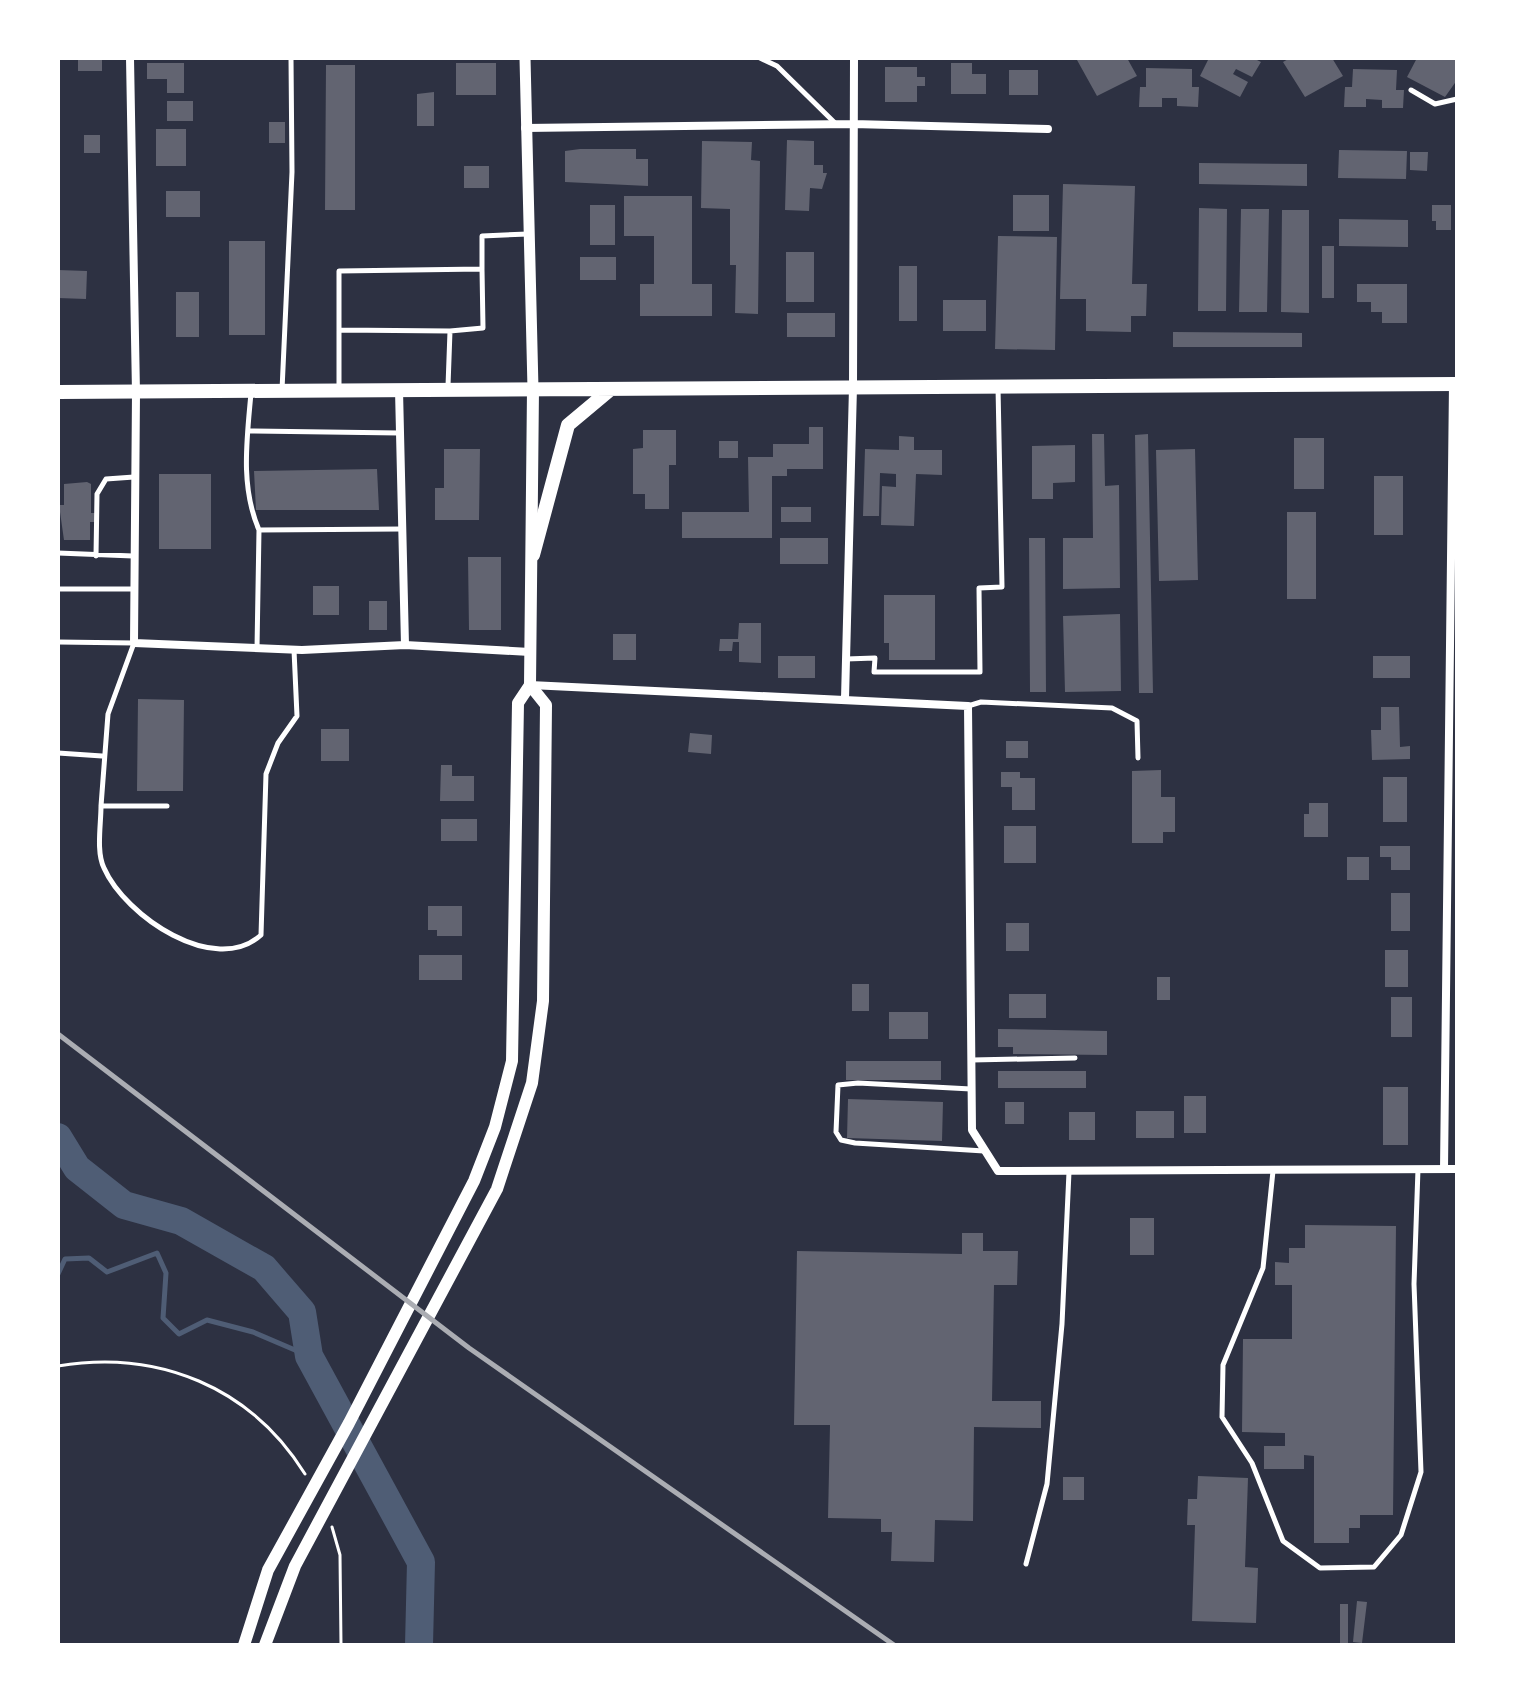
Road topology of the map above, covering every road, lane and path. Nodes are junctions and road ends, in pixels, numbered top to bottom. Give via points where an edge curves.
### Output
1 (130, 58) edge
2 (291, 58) edge
3 (525, 58) edge
4 (760, 58) edge
5 (854, 58) edge
6 (1411, 90) dead end
7 (1457, 99) edge
8 (853, 124) junction
9 (837, 125) junction
10 (525, 128) junction
11 (1048, 129) dead end
12 (529, 234) junction
13 (482, 269) junction
14 (339, 330) junction
15 (450, 331) junction
16 (1455, 384) edge
17 (998, 386) junction
18 (853, 387) junction
19 (612, 388) junction
20 (533, 389) junction
21 (399, 390) junction
22 (448, 390) junction
23 (251, 391) junction
24 (282, 391) junction
25 (339, 391) junction
26 (58, 392) edge
27 (136, 393) junction
28 (248, 431) junction
29 (399, 433) junction
30 (134, 477) junction
31 (402, 529) junction
32 (259, 530) junction
33 (58, 553) edge
34 (533, 555) junction
35 (96, 556) junction
36 (133, 556) junction
37 (58, 589) edge
38 (132, 589) junction
39 (58, 642) edge
40 (134, 643) junction
41 (405, 645) junction
42 (257, 649) junction
43 (294, 650) junction
44 (530, 652) junction
45 (846, 659) junction
46 (530, 685) junction
47 (845, 699) junction
48 (968, 706) junction
49 (58, 753) edge
50 (102, 756) junction
51 (1138, 758) dead end
52 (101, 806) junction
53 (167, 806) dead end
54 (1075, 1058) dead end
55 (971, 1060) junction
56 (971, 1089) junction
57 (985, 1151) junction
58 (1418, 1169) junction
59 (1444, 1169) junction
60 (1457, 1169) edge
61 (1273, 1170) junction
62 (1069, 1172) junction
63 (58, 1366) edge
64 (311, 1486) dead end
65 (332, 1527) dead end
66 (1026, 1564) dead end
67 (244, 1645) edge
68 (265, 1645) edge
69 (341, 1645) edge

1 - 27 street
2 - 24 lane via 292,172
3 - 10 street
4 - 9 lane via 777,66
5 - 8 street
6 - 7 lane via 1435,104
8 - 9 street
8 - 11 street
8 - 18 street
9 - 10 street
10 - 12 street
12 - 13 lane via 482,236
12 - 20 street
13 - 14 lane via 339,271
13 - 15 lane via 483,328
14 - 15 lane
14 - 25 lane
15 - 22 lane
16 - 17 main road
16 - 59 street
17 - 18 main road
17 - 45 lane via 1002,587 979,588 980,672 874,672 875,658
18 - 19 main road
18 - 45 street
19 - 20 main road
19 - 34 main road via 568,425
20 - 22 main road
20 - 34 main road
21 - 22 main road
21 - 25 main road
21 - 29 street
23 - 24 main road
23 - 27 main road
23 - 28 lane
24 - 25 main road
26 - 27 main road
27 - 30 street
28 - 29 lane
28 - 32 lane via 246,473
29 - 31 street
30 - 35 lane via 106,479 100,485
30 - 36 street
31 - 32 lane
31 - 41 street
32 - 42 lane
33 - 35 lane
34 - 44 main road
35 - 36 lane
36 - 38 street
37 - 38 lane
38 - 40 street
39 - 40 lane
40 - 42 street
40 - 50 lane via 108,714
41 - 43 street
41 - 44 street
42 - 43 street
43 - 52 lane via 297,716 278,743 266,774 261,935 249,946 230,951 166,934 136,911 102,865
44 - 46 main road
45 - 47 street
46 - 47 street
46 - 67 main road via 518,703 512,1061 495,1127 474,1181 268,1570
46 - 68 main road via 546,705 543,1001 532,1083 497,1189 295,1566
47 - 48 street
48 - 51 lane via 981,702 1112,708 1137,721
48 - 55 street
49 - 50 lane
50 - 52 lane
52 - 53 lane
54 - 55 lane
55 - 56 street
56 - 57 street via 972,1130
56 - 57 lane via 838,1085 836,1132 841,1140 855,1143
57 - 62 street via 998,1171
58 - 59 street
58 - 61 street
58 - 61 lane via 1414,1284 1421,1472 1401,1535 1374,1567 1320,1568 1283,1541 1252,1463 1222,1417 1223,1365 1263,1268
59 - 60 street
61 - 62 street
62 - 66 lane via 1047,1484
63 - 64 path via 96,1360 143,1363 208,1386 260,1417
65 - 69 path via 340,1555

